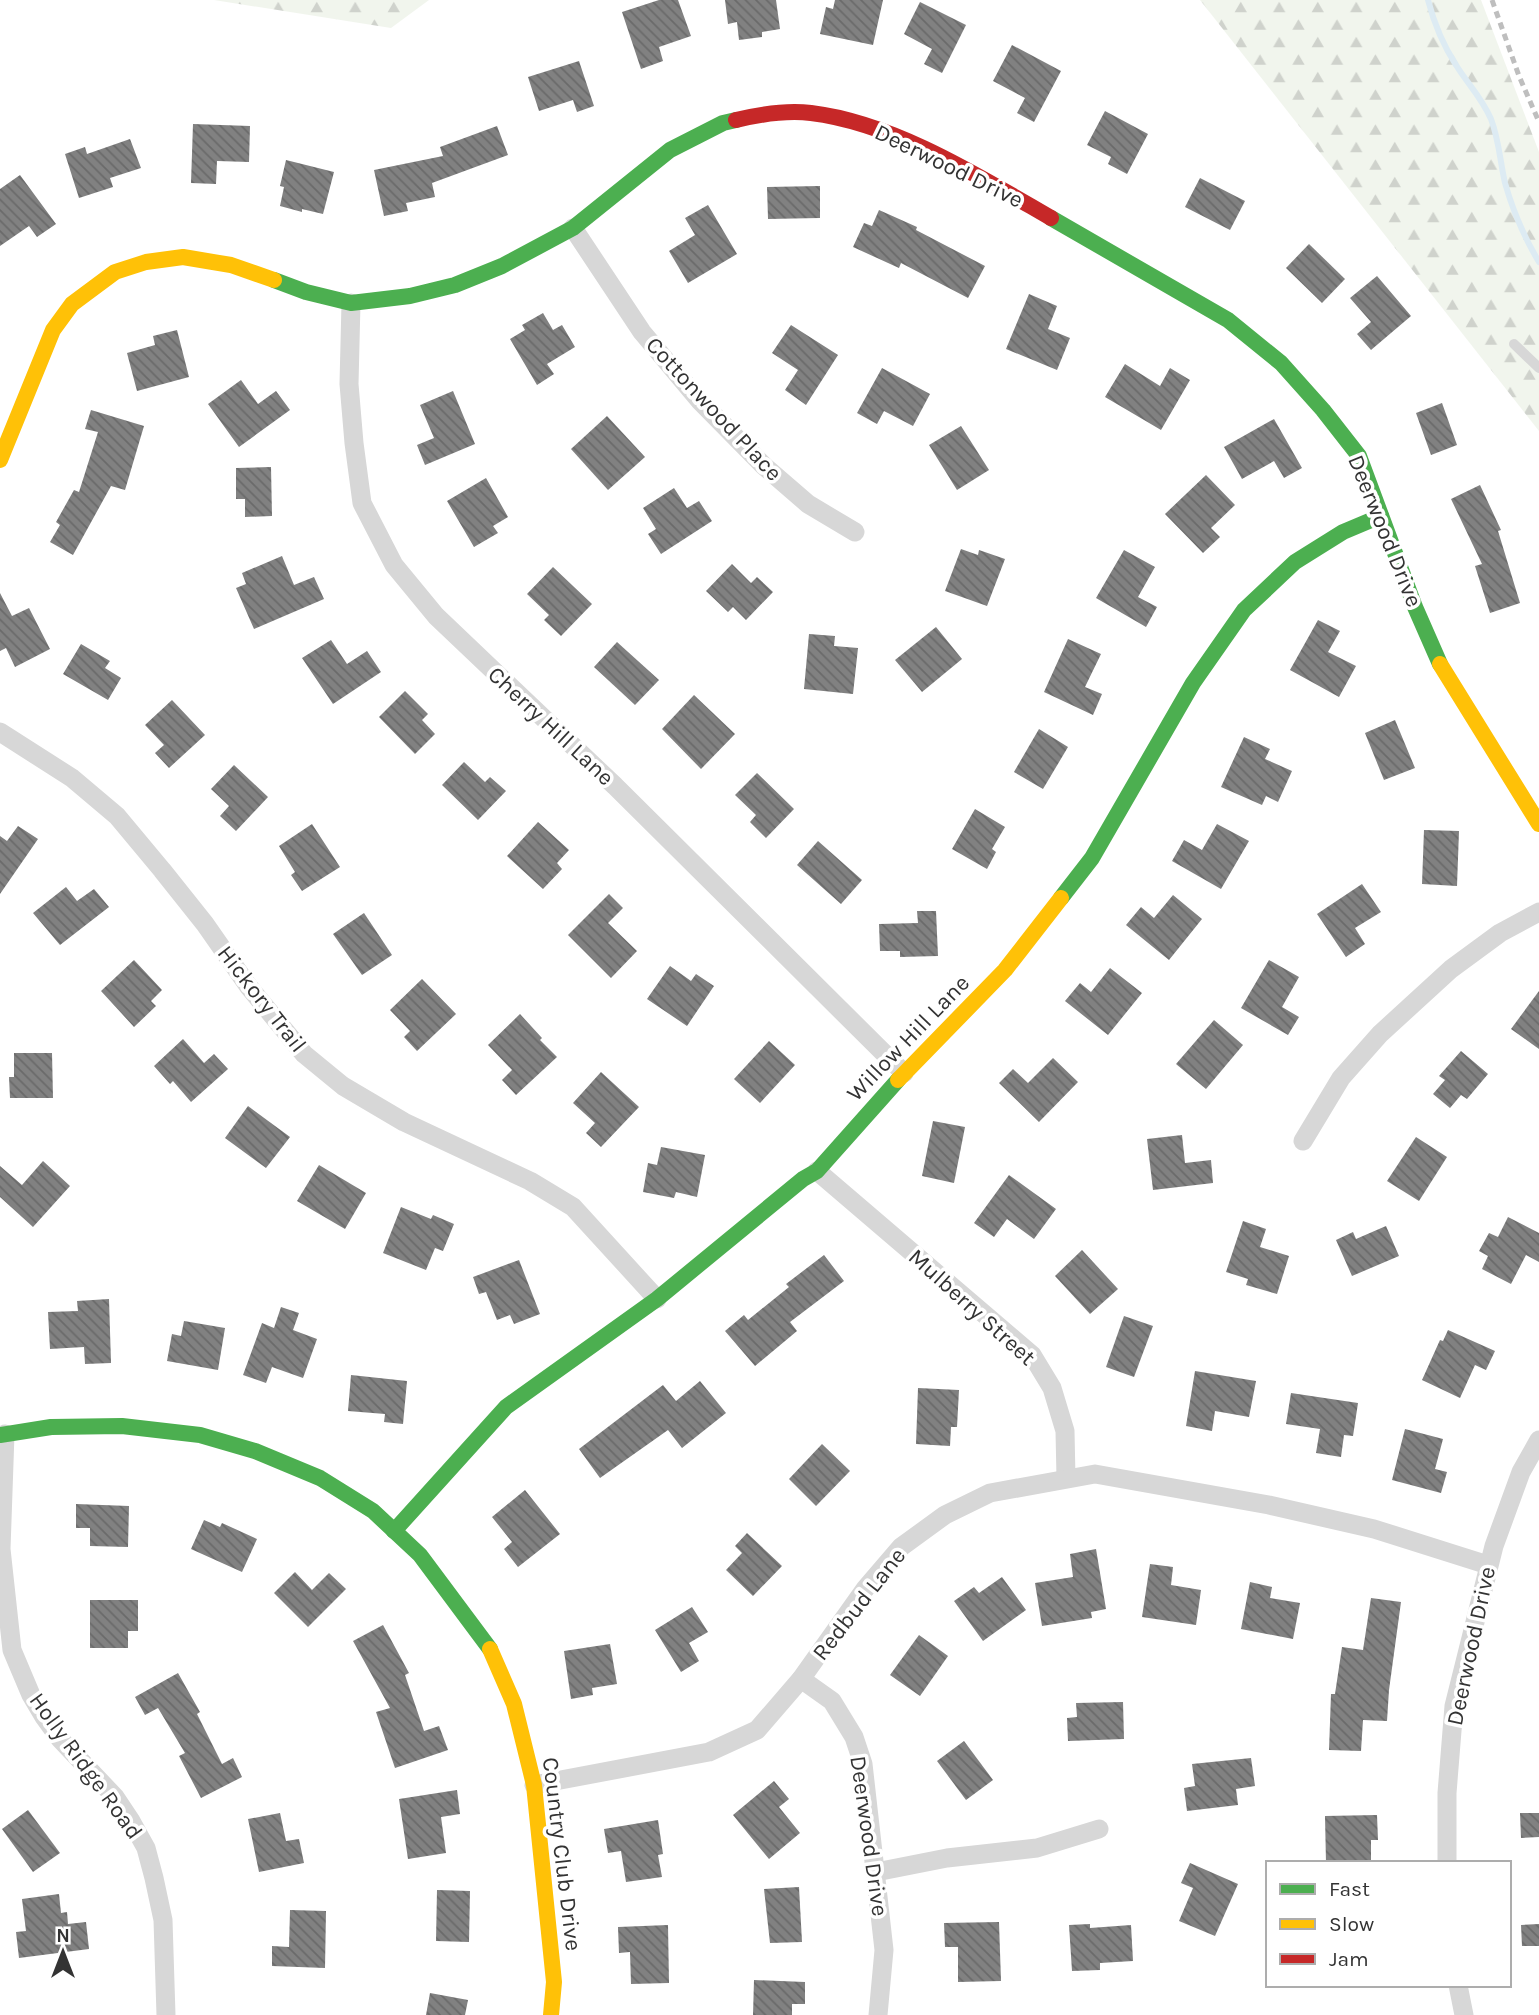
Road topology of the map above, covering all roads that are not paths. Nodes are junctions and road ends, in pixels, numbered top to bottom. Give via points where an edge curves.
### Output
1 (573, 229) junction
2 (351, 303) junction
3 (1514, 344) dead end
4 (1539, 368) edge
5 (0, 460) edge
6 (1381, 516) junction
7 (855, 532) dead end
8 (0, 732) edge
9 (1539, 824) edge
10 (1539, 912) edge
11 (904, 1073) junction
12 (1303, 1141) dead end
13 (817, 1171) junction
14 (657, 1300) junction
15 (2, 1435) edge
16 (1539, 1440) edge
17 (1066, 1478) junction
18 (394, 1531) junction
19 (1488, 1565) junction
20 (801, 1679) junction
21 (534, 1785) junction
22 (1099, 1829) dead end
23 (1447, 1861) edge
24 (876, 1872) junction
25 (1458, 1987) edge
26 (166, 2015) edge
27 (551, 2015) edge
28 (878, 2015) edge
29 (1464, 2015) edge

1 - 2 street, Deerwood Drive via 456,285
1 - 6 street, Deerwood Drive via 670,150 723,123 764,113 810,113 855,122 910,142 996,186 1228,320 1281,363 1359,456
1 - 7 street, Cottonwood Place via 642,332 699,400 808,504
2 - 5 street, Deerwood Drive via 231,265 183,257 114,272 72,304 53,330
2 - 11 street, Cherry Hill Lane via 349,384 362,503 394,565 436,617 615,786
3 - 4 lane
6 - 9 street, Deerwood Drive via 1444,672
6 - 11 street, Willow Hill Lane via 1343,532 1295,562 1244,610 1192,683 1092,858 1005,970
8 - 14 street, Hickory Trail via 72,778 117,816 304,1054 343,1086 404,1122 530,1181 573,1207
10 - 12 street via 1500,933 1451,969 1380,1034 1342,1078
11 - 13 street, Willow Hill Lane
13 - 14 street, Willow Hill Lane
13 - 17 street, Mulberry Street via 1032,1355 1052,1388 1065,1431
14 - 18 street, Willow Hill Lane via 506,1407
15 - 18 street, Country Club Drive via 51,1427 122,1426 200,1435 320,1478 373,1511
15 - 26 street, Holly Ridge Road via 1,1549 12,1650 44,1717 115,1797 146,1848 163,1920
16 - 19 street, Deerwood Drive via 1521,1472
17 - 19 street, Redbud Lane via 1095,1474 1269,1505 1374,1529
17 - 20 street, Redbud Lane via 990,1493 945,1515 901,1547
18 - 21 street, Country Club Drive via 420,1555 489,1646 514,1704
19 - 23 street, Deerwood Drive via 1454,1706
20 - 21 street, Redbud Lane via 757,1730 709,1752
20 - 24 street, Deerwood Drive via 832,1701 854,1737 863,1764
21 - 27 street, Country Club Drive via 554,1982
22 - 24 street via 1037,1848
24 - 28 street, Deerwood Drive via 884,1950
25 - 29 street

